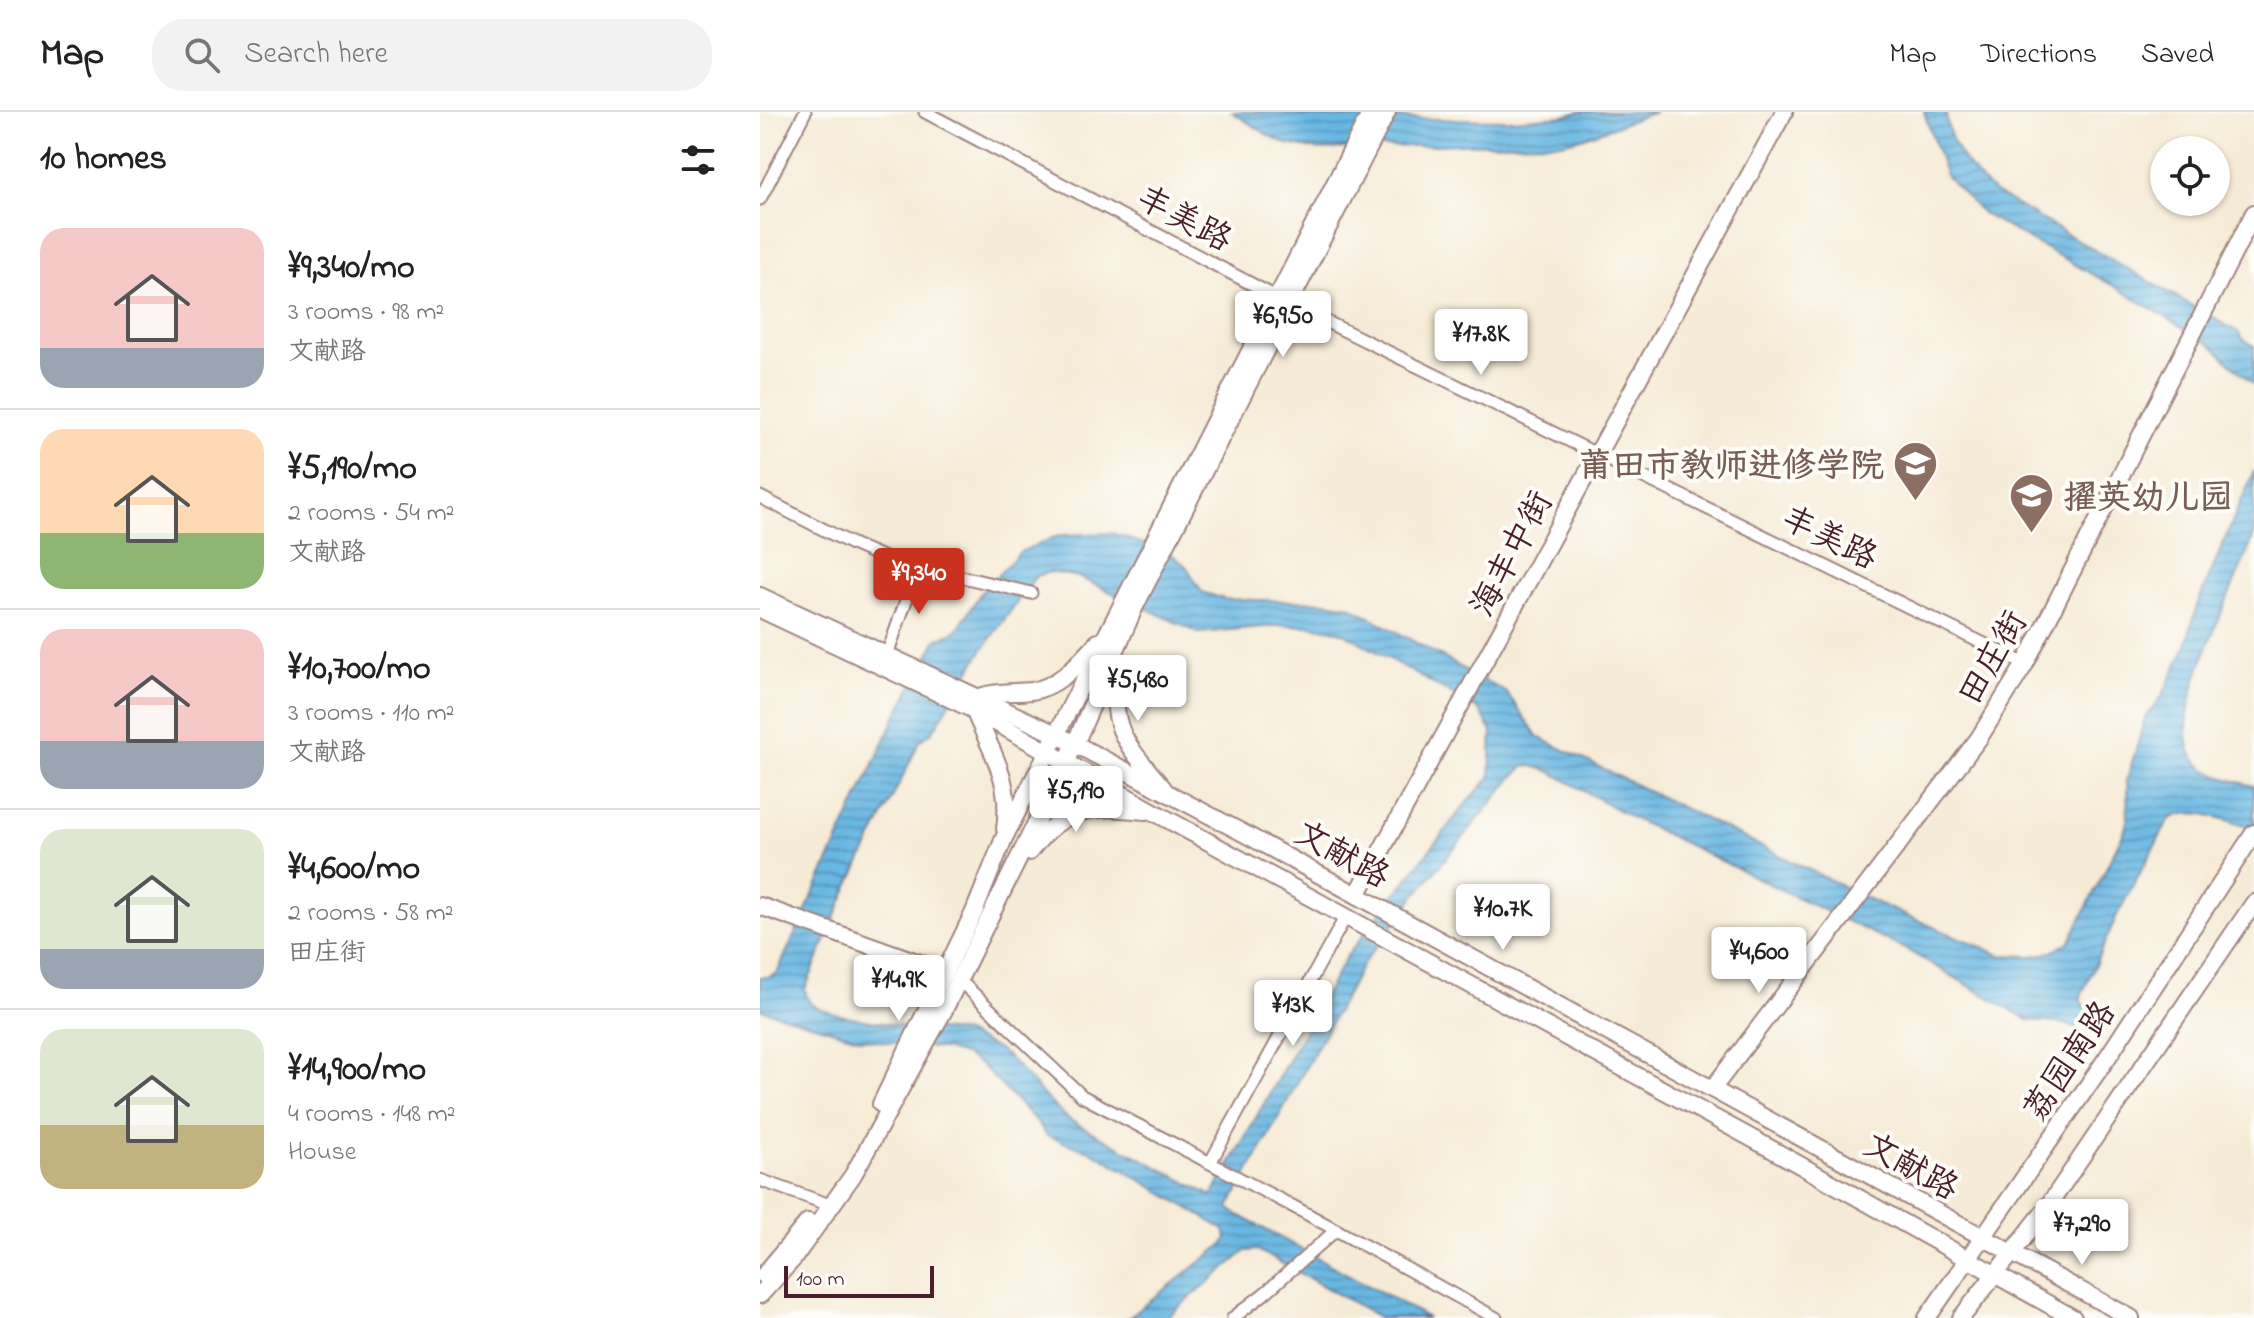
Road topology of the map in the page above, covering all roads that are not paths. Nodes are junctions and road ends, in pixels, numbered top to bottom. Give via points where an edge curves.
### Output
1 (805, 112) edge
2 (925, 112) edge
3 (1371, 112) edge
4 (1387, 112) edge
5 (1784, 112) edge
6 (1354, 162) junction
7 (760, 199) edge
8 (2254, 213) edge
9 (1284, 300) junction
10 (1598, 454) junction
11 (760, 497) edge
12 (1164, 535) junction
13 (918, 566) junction
14 (1031, 593) dead end
15 (760, 596) edge
16 (760, 609) edge
17 (1112, 640) junction
18 (896, 664) junction
19 (2025, 664) junction
20 (973, 701) junction
21 (1058, 735) junction
22 (1075, 744) junction
23 (1049, 751) junction
24 (1066, 761) junction
25 (1169, 795) junction
26 (1154, 812) junction
27 (2254, 833) edge
28 (1004, 838) junction
29 (1008, 878) junction
30 (1357, 895) junction
31 (2254, 903) edge
32 (760, 906) edge
33 (1346, 916) junction
34 (952, 976) junction
35 (908, 1063) junction
36 (1713, 1088) junction
37 (1210, 1163) junction
38 (760, 1180) edge
39 (824, 1203) junction
40 (1336, 1230) junction
41 (1982, 1239) junction
42 (2014, 1252) junction
43 (1968, 1259) junction
44 (1995, 1275) junction
45 (760, 1279) edge
46 (760, 1295) edge
47 (1233, 1318) edge
48 (1496, 1318) edge
49 (1927, 1318) edge
50 (1961, 1318) edge
51 (2073, 1318) edge
52 (2131, 1318) edge

1 - 7 street
2 - 9 street, 丰美路
3 - 6 main road
4 - 6 main road
5 - 10 main road, 海丰中街
6 - 9 main road
8 - 19 main road, 田庄街
9 - 10 street, 丰美路
9 - 12 main road
10 - 19 street, 丰美路
10 - 30 main road, 海丰中街
11 - 13 street via 852,544
12 - 17 main road
12 - 17 main road via 1135,606
13 - 14 street
13 - 18 street
15 - 18 main road
16 - 18 main road
17 - 20 main road via 1039,689 995,692
17 - 21 main road
17 - 22 main road
17 - 25 main road via 1117,724 1125,743
18 - 20 main road
19 - 36 main road, 田庄街 via 1979,738
20 - 21 main road, 文献路
20 - 23 main road
20 - 28 main road via 1007,789
21 - 22 main road, 文献路
21 - 23 main road
22 - 24 main road
22 - 25 main road, 文献路
23 - 24 main road
23 - 28 main road
24 - 26 main road
24 - 29 main road
25 - 30 main road, 文献路
26 - 29 main road via 1105,807 1068,815 1040,838
26 - 33 main road
27 - 41 main road, 荔园南路
28 - 34 main road
29 - 34 main road
30 - 36 main road, 文献路
31 - 42 main road, 荔园南路
32 - 34 main road
33 - 37 street
33 - 43 main road
34 - 35 main road
34 - 37 street via 1082,1096
35 - 39 main road
35 - 46 main road via 853,1175 793,1259
36 - 41 main road, 文献路
37 - 40 street
38 - 39 street
39 - 45 main road
40 - 47 street
40 - 48 street
41 - 42 main road, 文献路
41 - 43 main road, 荔园南路
42 - 44 main road, 荔园南路
42 - 52 main road, 文献路
43 - 44 main road
43 - 49 main road, 荔园南路
44 - 50 main road, 荔园南路
44 - 51 main road

